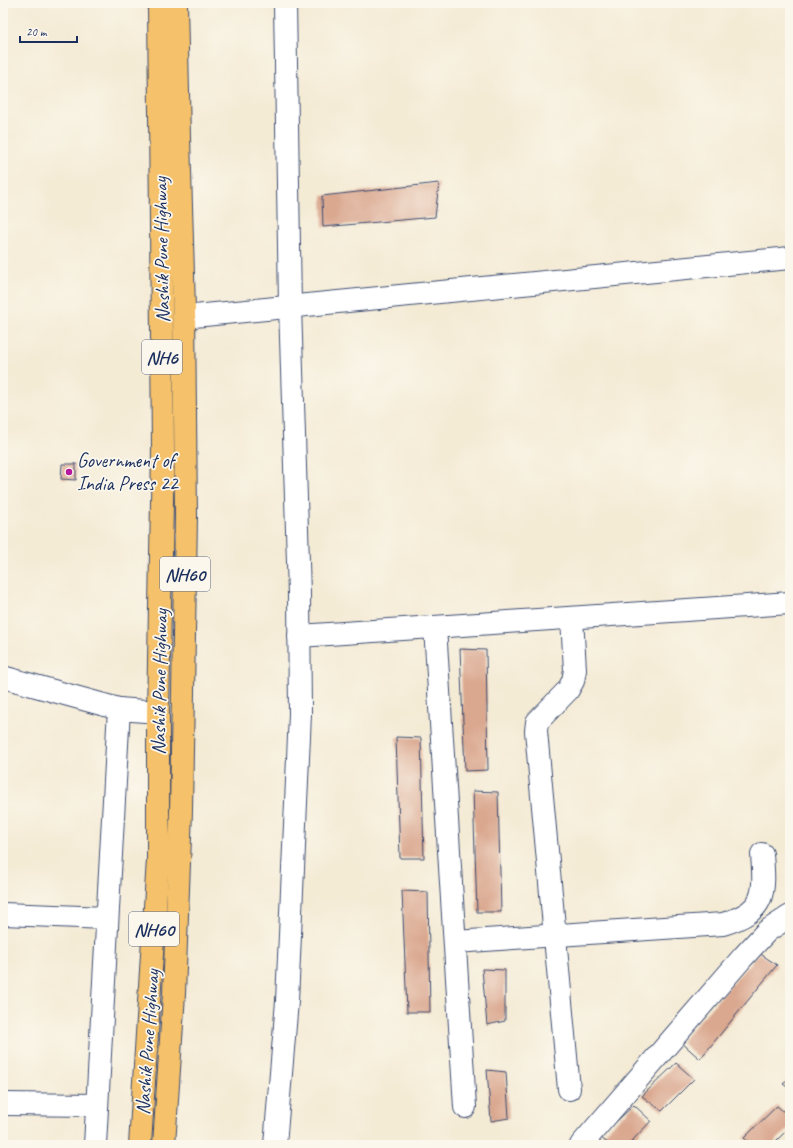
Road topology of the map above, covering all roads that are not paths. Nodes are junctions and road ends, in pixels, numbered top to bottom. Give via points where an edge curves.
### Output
1 (159, 3) edge
2 (176, 3) edge
3 (285, 3) edge
4 (790, 258) edge
5 (290, 306) junction
6 (184, 317) junction
7 (790, 603) edge
8 (572, 618) junction
9 (435, 626) junction
10 (299, 636) junction
11 (3, 677) edge
12 (119, 710) junction
13 (158, 712) junction
14 (762, 854) dead end
15 (3, 914) edge
16 (790, 916) edge
17 (107, 918) junction
18 (555, 935) junction
19 (455, 942) junction
20 (569, 1088) dead end
21 (3, 1104) edge
22 (97, 1105) junction
23 (466, 1107) dead end
24 (95, 1145) edge
25 (140, 1145) edge
26 (164, 1145) edge
27 (275, 1145) edge
28 (581, 1145) edge

1 - 13 highway, Nashik Pune Highway / NH6 via 163,449
2 - 6 highway, Nashik Pune Highway / NH60
3 - 5 street
4 - 5 street
5 - 6 street
5 - 10 street
6 - 26 highway, Nashik Pune Highway / NH60 via 186,516 181,811 174,994
7 - 8 street
8 - 9 street
8 - 18 street via 575,670 573,681 568,690 538,722 536,731
9 - 10 street
9 - 19 street
10 - 27 street via 300,714 288,977
11 - 12 street
12 - 13 street
12 - 17 street
13 - 25 highway, Nashik Pune Highway / NH60 via 158,859
14 - 18 street via 764,878 758,904 738,920 723,924
15 - 17 street
16 - 28 street via 767,931 742,956
17 - 22 street
18 - 19 street
18 - 20 street
19 - 23 street
21 - 22 street
22 - 24 street

